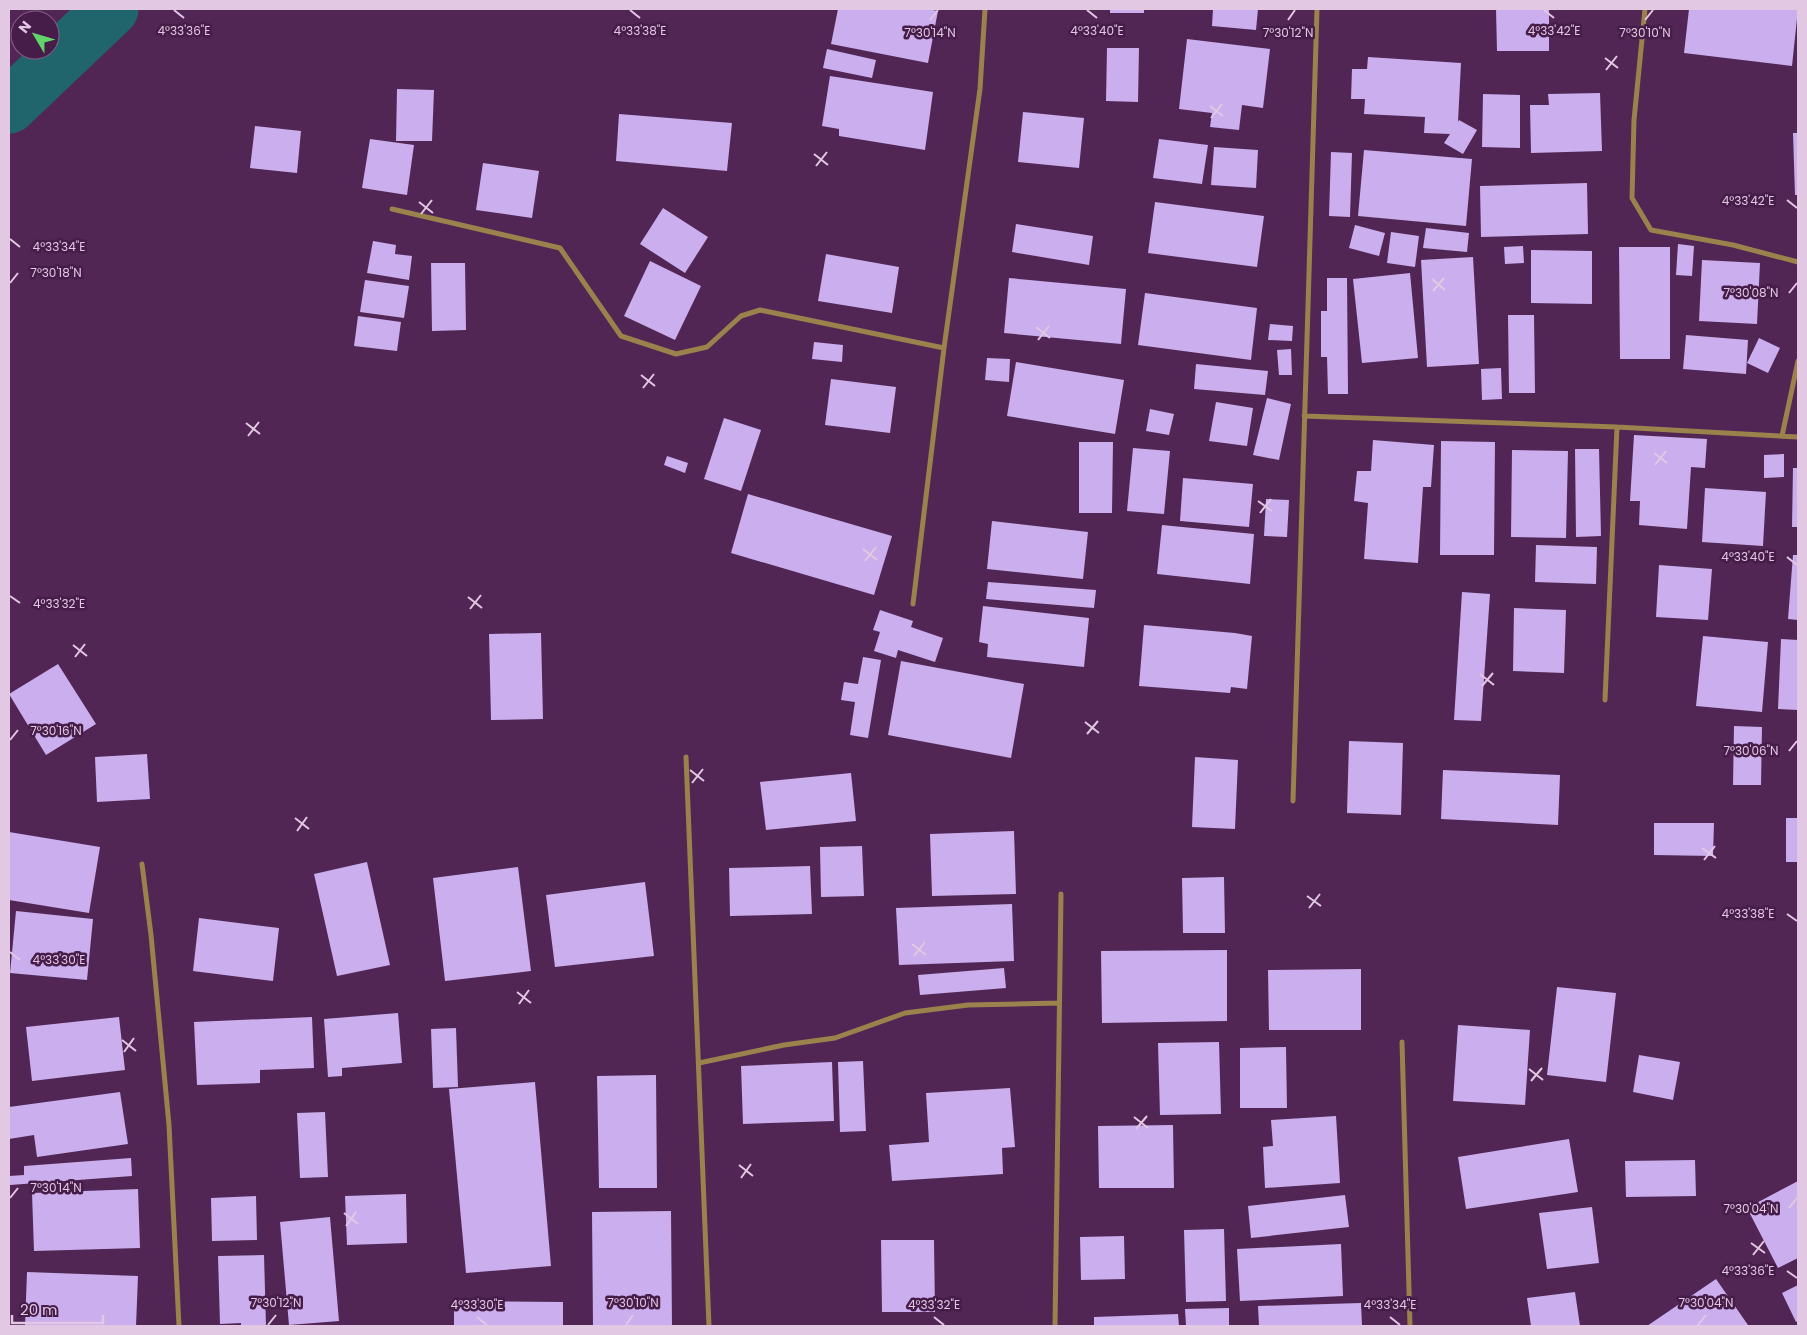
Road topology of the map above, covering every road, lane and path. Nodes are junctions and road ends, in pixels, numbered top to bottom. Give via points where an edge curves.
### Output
1 (985, 9) edge
2 (1317, 9) edge
3 (1646, 9) edge
4 (392, 209) dead end
5 (1798, 262) edge
6 (944, 348) junction
7 (1798, 362) edge
8 (1304, 416) junction
9 (1617, 427) junction
10 (1782, 436) junction
11 (1798, 437) edge
12 (913, 604) dead end
13 (1605, 700) dead end
14 (686, 757) dead end
15 (1293, 801) dead end
16 (142, 864) dead end
17 (1061, 894) dead end
18 (1059, 1002) junction
19 (1402, 1042) dead end
20 (699, 1063) junction
21 (179, 1326) edge
22 (709, 1326) edge
23 (1055, 1326) edge
24 (1410, 1326) edge

1 - 6 street via 980,89
2 - 8 street
3 - 5 street via 1634,120 1632,198 1651,230 1733,245
4 - 6 street via 560,248 621,336 676,354 707,347 741,316 760,310
6 - 12 street
7 - 10 street
8 - 9 street
8 - 15 street
9 - 10 street
9 - 13 street
10 - 11 street
14 - 20 street
16 - 21 street via 169,1125
17 - 18 street
18 - 20 street via 968,1005 905,1013 835,1038
18 - 23 street
19 - 24 street
20 - 22 street

